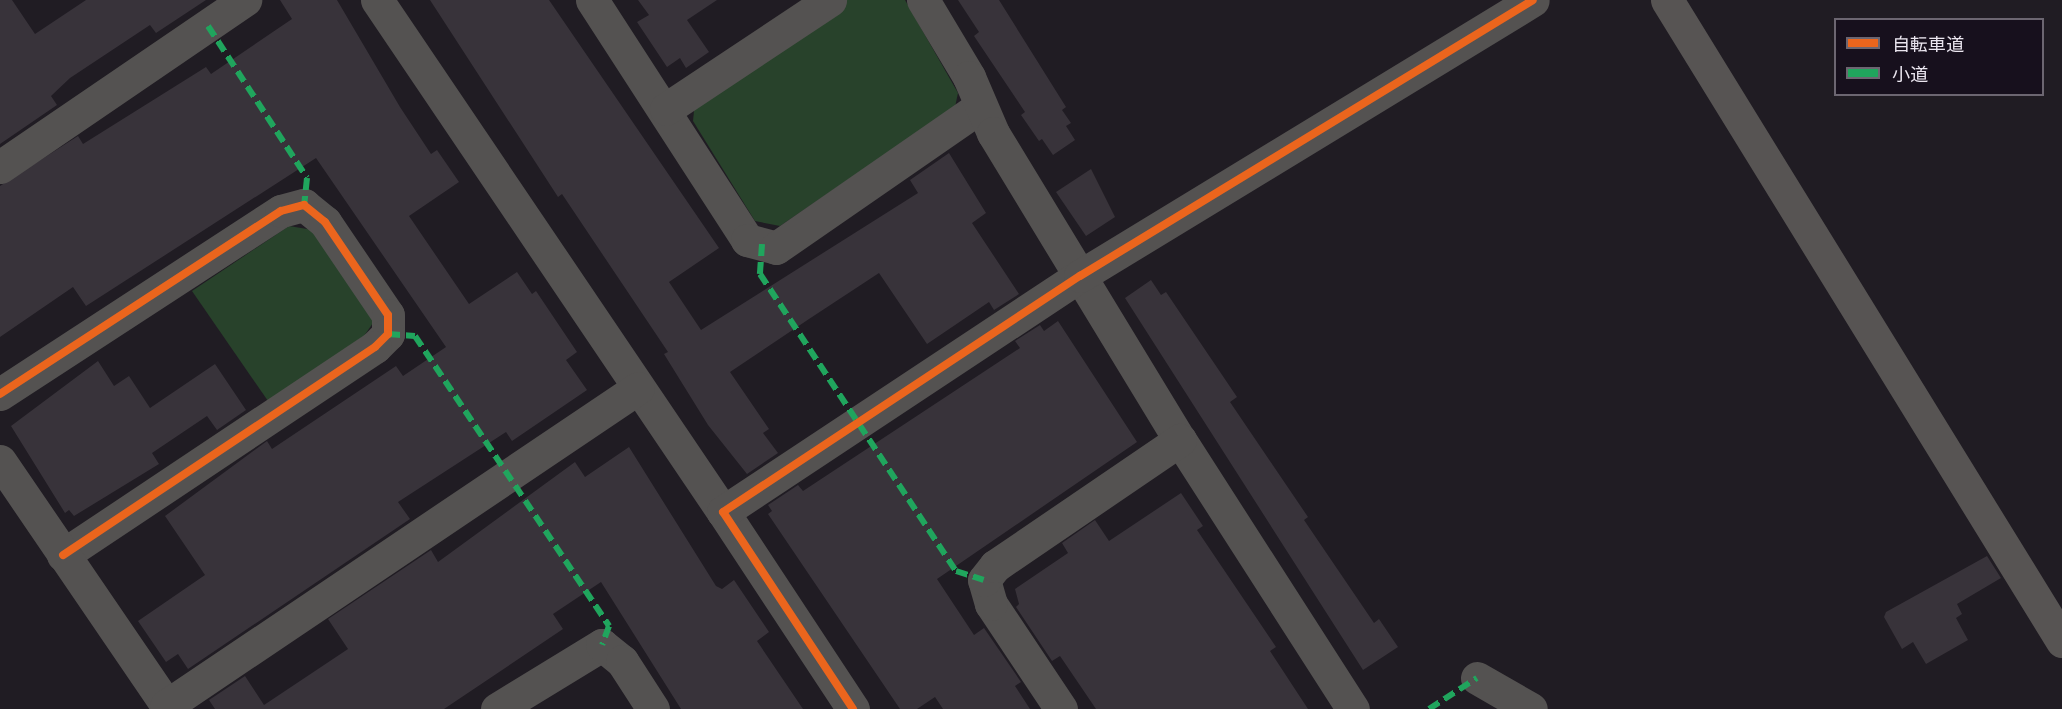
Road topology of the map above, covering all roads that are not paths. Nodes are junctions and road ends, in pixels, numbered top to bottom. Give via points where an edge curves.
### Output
1 (377, 0) edge
2 (592, 0) edge
3 (830, 0) edge
4 (923, 0) edge
5 (1533, 0) edge
6 (1667, 0) edge
7 (240, 2) edge
8 (980, 107) junction
9 (666, 109) junction
10 (0, 167) edge
11 (1080, 276) junction
12 (638, 388) junction
13 (0, 394) edge
14 (1180, 440) junction
15 (0, 461) edge
16 (723, 512) junction
17 (63, 555) junction
18 (2062, 641) edge
19 (1477, 678) dead end
20 (168, 707) edge
21 (497, 709) edge
22 (654, 709) edge
23 (853, 709) edge
24 (1061, 709) edge
25 (1353, 709) edge
26 (1531, 709) edge

1 - 12 street
2 - 9 street
3 - 9 street
4 - 8 street via 969,77
5 - 11 street
6 - 18 street
7 - 10 street
8 - 9 street via 776,248 747,240
8 - 11 street
11 - 14 street
11 - 16 street
12 - 16 street
12 - 20 street
13 - 17 street via 281,211 304,205 325,222 388,315 388,334 375,347
14 - 24 street via 996,566 984,580 992,604
14 - 25 street
15 - 17 street
16 - 23 street
17 - 20 street
19 - 26 street
21 - 22 street via 578,656 602,645 622,661

